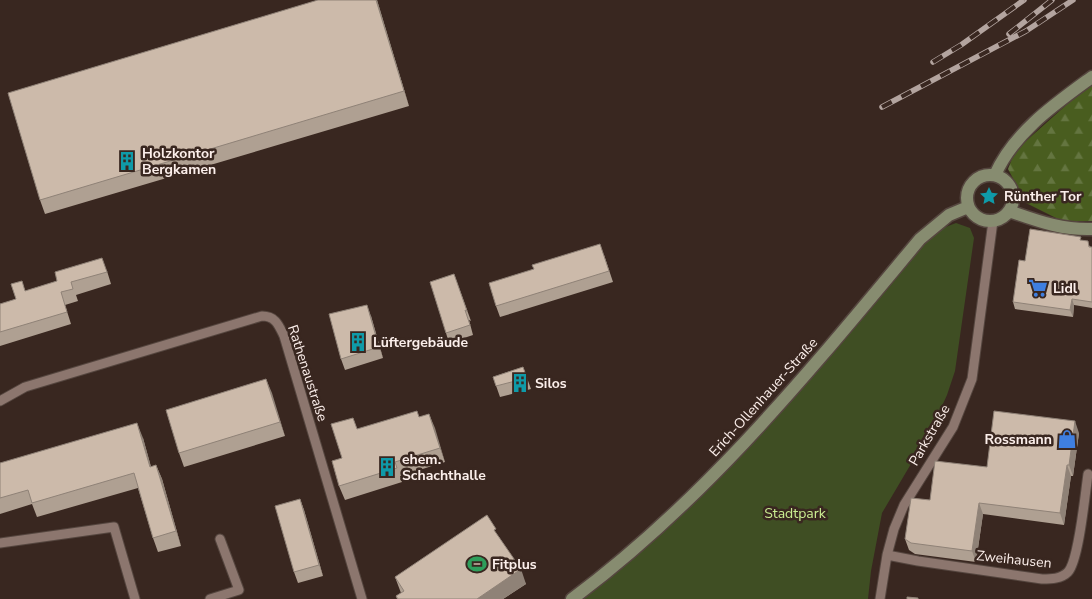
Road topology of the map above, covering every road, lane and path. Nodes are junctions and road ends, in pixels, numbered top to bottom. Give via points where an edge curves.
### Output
1 (1092, 77) edge
2 (996, 175) junction
3 (968, 207) junction
4 (1009, 211) junction
5 (993, 221) junction
6 (1092, 229) edge
7 (0, 401) edge
8 (1088, 474) dead end
9 (220, 539) dead end
10 (0, 543) edge
11 (887, 554) junction
12 (135, 599) edge
13 (210, 599) edge
14 (362, 599) edge
15 (572, 599) edge
16 (880, 599) edge

1 - 2 street via 1016,140
2 - 3 street via 978,177 972,183 967,190
2 - 4 street via 1004,179 1013,194
3 - 5 street via 977,218
3 - 15 street, Erich-Ollenhauer-Straße via 949,215 920,239 750,437 638,546
4 - 5 street
4 - 6 street via 1054,227
5 - 11 street, Parkstraße via 972,380 953,427 904,505
7 - 14 street, Rathenaustraße via 24,387 262,316 271,317 284,336
8 - 11 street, Zweihausen via 1076,554 1064,576 1042,579
9 - 13 street via 239,590
10 - 12 street via 114,527
11 - 16 street, Parkstraße

